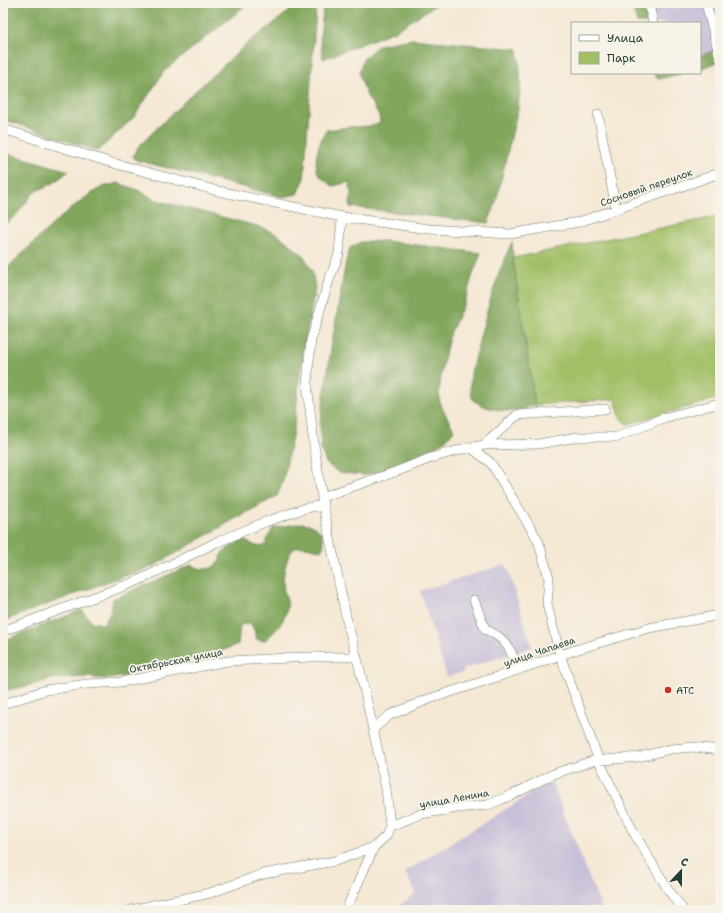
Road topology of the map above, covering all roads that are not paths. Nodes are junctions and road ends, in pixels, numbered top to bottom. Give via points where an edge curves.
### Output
1 (651, 3) edge
2 (706, 3) edge
3 (653, 22) edge
4 (720, 58) edge
5 (598, 114) dead end
6 (3, 129) edge
7 (720, 173) edge
8 (616, 209) junction
9 (342, 217) junction
10 (720, 403) edge
11 (605, 409) dead end
12 (484, 445) junction
13 (470, 447) junction
14 (322, 501) junction
15 (474, 600) dead end
16 (720, 615) edge
17 (3, 630) edge
18 (560, 655) junction
19 (357, 657) junction
20 (519, 670) junction
21 (3, 704) edge
22 (373, 729) junction
23 (720, 750) edge
24 (599, 761) junction
25 (390, 826) junction
26 (374, 847) junction
27 (131, 910) edge
28 (346, 910) edge
29 (683, 910) edge

1 - 3 street
2 - 4 street
5 - 8 street
6 - 9 street, Сосновый переулок via 109,162 218,191
7 - 8 street, Сосновый переулок
8 - 9 street, Сосновый переулок via 579,222 510,234 429,229
9 - 14 street via 339,254 311,340 307,383
10 - 12 street via 663,418 617,438 578,437 538,444
11 - 12 street via 517,415
12 - 13 street
13 - 14 street via 431,458
13 - 18 street via 491,463 538,540 549,578 547,604
14 - 17 street via 215,542 135,582
14 - 19 street
15 - 20 street via 485,629 505,641
16 - 18 street, улица Чапаева via 649,628
18 - 20 street, улица Чапаева
18 - 24 street
19 - 21 street, Октябрьская улица via 228,661 121,682 46,690
19 - 22 street
20 - 22 street, улица Чапаева via 429,699 390,715
22 - 25 street via 386,788
23 - 24 street, улица Ленина via 693,746
24 - 25 street, улица Ленина via 551,775 488,805 421,814
24 - 29 street via 634,833
25 - 26 street via 386,836
26 - 27 street via 335,861 263,874 210,893
26 - 28 street

